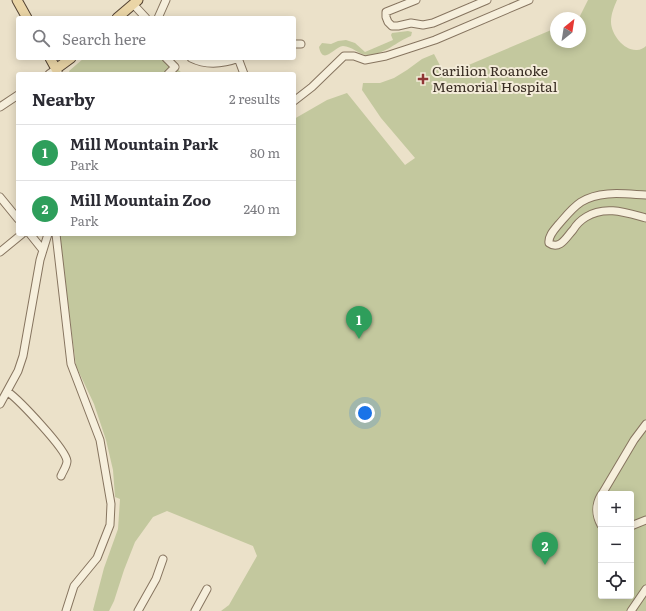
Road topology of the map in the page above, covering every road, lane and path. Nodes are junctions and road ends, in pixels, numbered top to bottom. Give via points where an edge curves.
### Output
1 (17, 0) edge
2 (166, 0) edge
3 (416, 0) edge
4 (487, 0) edge
5 (529, 0) edge
6 (136, 2) edge
7 (26, 16) edge
8 (119, 16) edge
9 (145, 16) edge
10 (159, 16) edge
11 (51, 60) edge
12 (69, 60) edge
13 (168, 60) edge
14 (196, 60) edge
15 (232, 60) edge
16 (240, 60) edge
17 (54, 72) edge
18 (170, 72) edge
19 (243, 72) edge
20 (16, 96) edge
21 (296, 99) edge
22 (0, 107) edge
23 (646, 195) edge
24 (0, 197) edge
25 (16, 217) edge
26 (646, 218) edge
27 (20, 236) edge
28 (32, 236) edge
29 (47, 236) edge
30 (56, 236) edge
31 (42, 249) junction
32 (0, 252) edge
33 (8, 392) junction
34 (0, 404) edge
35 (646, 424) edge
36 (61, 476) dead end
37 (603, 491) edge
38 (598, 504) edge
39 (598, 519) edge
40 (646, 520) edge
41 (634, 525) edge
42 (163, 559) dead end
43 (207, 589) dead end
44 (646, 589) edge
45 (66, 611) edge
46 (138, 611) edge
47 (195, 611) edge
48 (631, 611) edge

1 - 7 main road
2 - 10 street
3 - 4 street via 386,12 390,24 395,27 411,23 429,24
5 - 21 street via 435,40 386,56 365,60 344,56
6 - 8 main road
6 - 9 street
11 - 17 main road
12 - 17 main road
13 - 18 street via 175,67
14 - 15 street via 207,64
16 - 19 street
20 - 22 street
23 - 26 street via 606,194 582,202 556,228 550,236 549,243 558,246 581,221 595,212 613,210
24 - 25 street
27 - 32 street
28 - 31 street
29 - 31 street
30 - 45 street via 70,364 100,440 111,504 110,525 97,558 74,586
31 - 33 street via 24,356
33 - 34 street
33 - 36 street via 65,455 66,464
35 - 37 street
38 - 39 street
40 - 41 street
42 - 46 street via 156,579
43 - 47 street
44 - 48 street

